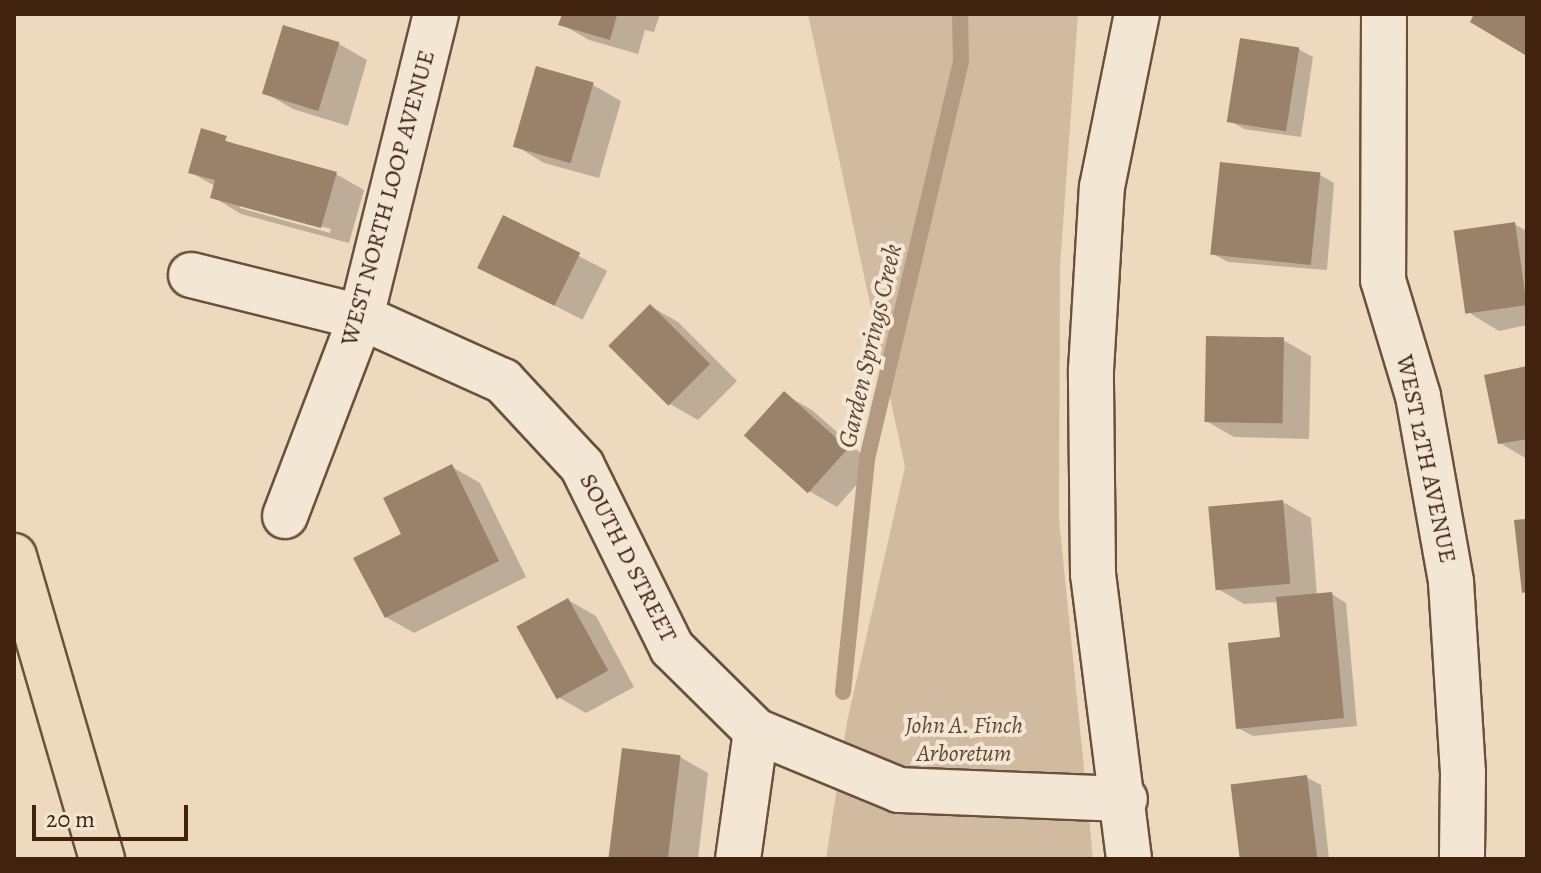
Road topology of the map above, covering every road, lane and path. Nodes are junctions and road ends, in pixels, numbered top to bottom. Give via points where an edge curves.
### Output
1 (436, 14) edge
2 (1137, 14) edge
3 (1384, 14) edge
4 (191, 275) dead end
5 (361, 317) junction
6 (285, 516) dead end
7 (14, 556) edge
8 (756, 731) junction
9 (1125, 799) junction
10 (102, 859) edge
11 (738, 859) edge
12 (1129, 859) edge
13 (1462, 859) edge

1 - 5 street, WEST NORTH LOOP AVENUE
2 - 9 street via 1102,187 1091,370 1093,574
3 - 13 street, WEST 12TH AVENUE via 1383,280 1418,396 1451,582 1463,773
4 - 5 street, SOUTH D STREET
5 - 6 street, WEST NORTH LOOP AVENUE
5 - 8 street, SOUTH D STREET via 503,381 582,466 672,648
7 - 10 highway
8 - 9 street, SOUTH D STREET via 899,790
8 - 11 street
9 - 12 street

